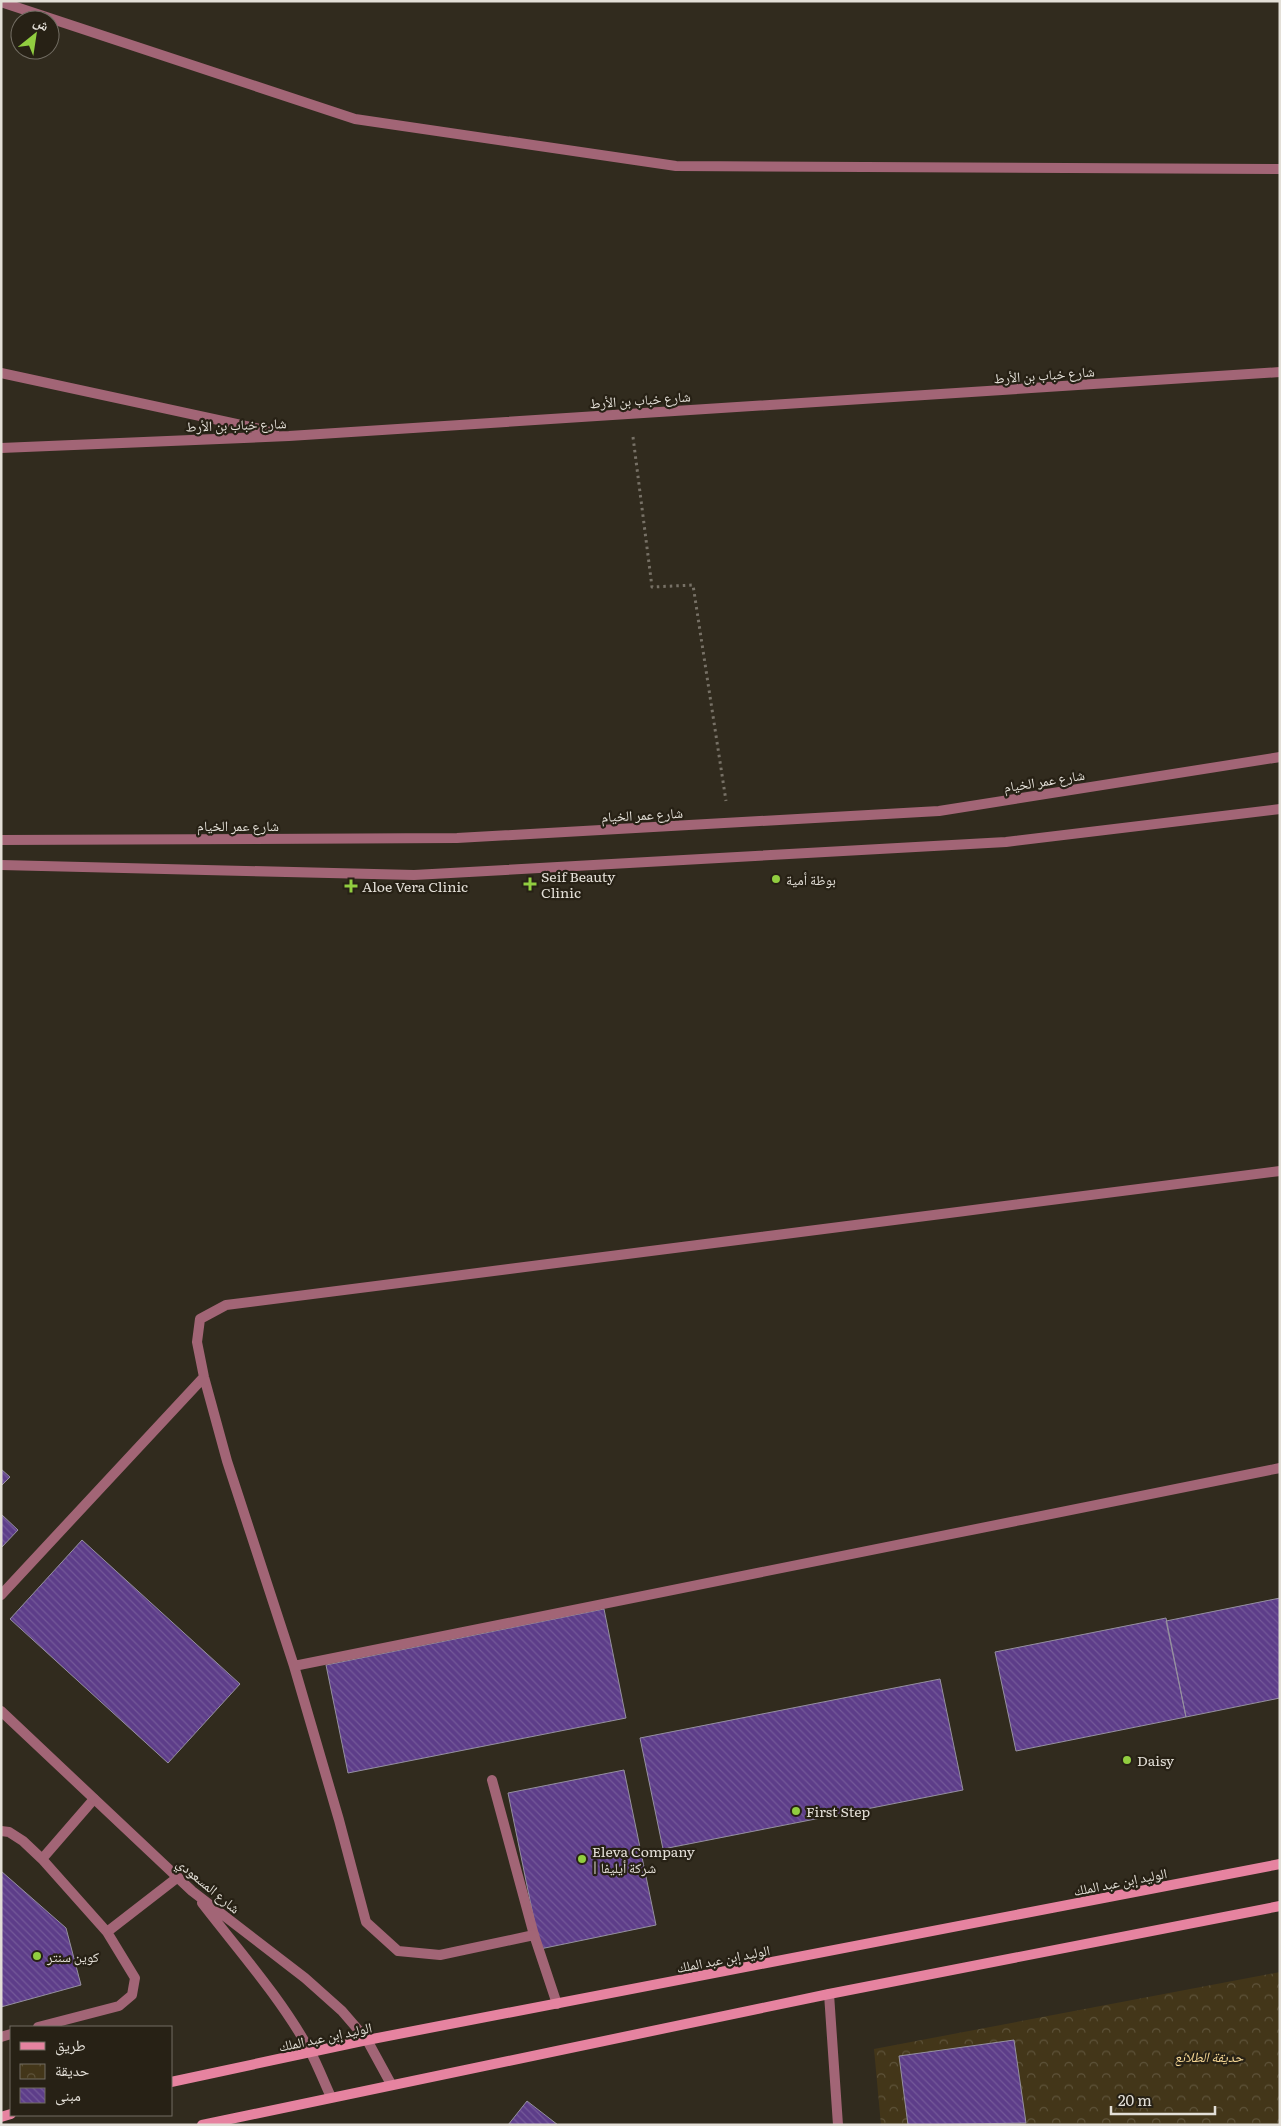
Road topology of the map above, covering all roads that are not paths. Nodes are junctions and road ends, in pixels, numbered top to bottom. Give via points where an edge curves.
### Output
1 (1, 2) edge
2 (1280, 169) edge
3 (1280, 372) edge
4 (1, 373) edge
5 (289, 436) junction
6 (1, 448) edge
7 (1280, 757) edge
8 (1280, 809) edge
9 (1, 840) edge
10 (1, 865) edge
11 (1280, 1171) edge
12 (204, 1377) junction
13 (1280, 1468) edge
14 (1, 1595) edge
15 (294, 1666) junction
16 (1, 1711) edge
17 (492, 1780) dead end
18 (94, 1799) junction
19 (1, 1831) edge
20 (42, 1859) junction
21 (1280, 1864) edge
22 (178, 1877) junction
23 (192, 1891) junction
24 (1280, 1906) edge
25 (107, 1932) junction
26 (534, 1936) junction
27 (829, 1994) junction
28 (557, 2004) junction
29 (42, 2026) edge
30 (367, 2040) junction
31 (311, 2053) junction
32 (172, 2082) edge
33 (391, 2084) junction
34 (331, 2097) junction
35 (202, 2125) edge
36 (838, 2125) edge

1 - 2 street via 355,119 676,166
3 - 5 street, شارع خباب بن الأرط
4 - 5 street
5 - 6 street, شارع خباب بن الأرط
7 - 9 street, شارع عمر الخيام via 939,810 457,838
8 - 10 street via 1006,842 414,875
11 - 12 street via 226,1305 200,1319 197,1342
12 - 14 street
12 - 15 street via 227,1461
13 - 15 street
15 - 26 street via 366,1922 398,1950 440,1955
16 - 18 street, شارع المسعودي
17 - 26 street
18 - 20 street
18 - 22 street, شارع المسعودي
19 - 20 street via 23,1841
20 - 25 street
21 - 28 main road, الوليد إبن عبد الملك
22 - 23 street, شارع المسعودي
22 - 25 street
23 - 30 street, شارع المسعودي via 305,1978 342,2011
23 - 31 street via 275,1997
24 - 27 main road
25 - 29 street via 135,1978 132,1995 119,2006
26 - 28 street
27 - 33 main road
27 - 36 street
28 - 30 main road, الوليد إبن عبد الملك
30 - 31 main road, الوليد إبن عبد الملك
30 - 33 street, شارع المسعودي
31 - 32 main road, الوليد إبن عبد الملك
31 - 34 street
33 - 34 main road
34 - 35 main road

